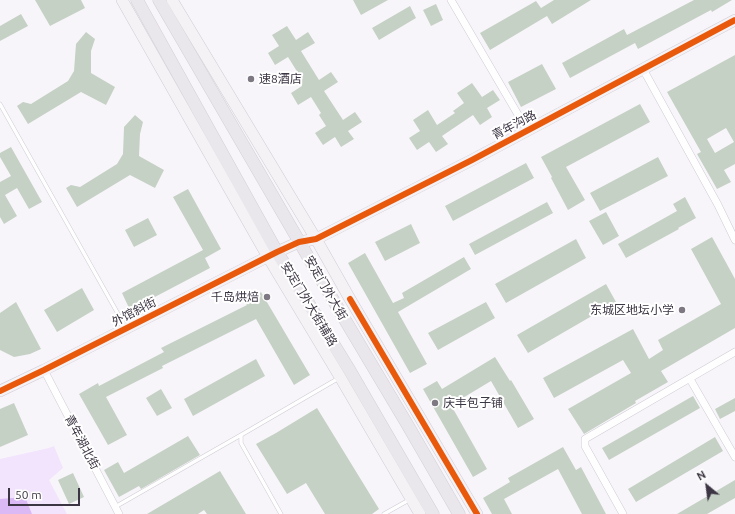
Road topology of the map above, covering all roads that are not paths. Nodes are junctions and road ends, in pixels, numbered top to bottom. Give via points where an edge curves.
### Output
1 (122, 0) edge
2 (137, 0) edge
3 (159, 0) edge
4 (172, 0) edge
5 (451, 0) edge
6 (735, 20) edge
7 (643, 69) junction
8 (0, 104) edge
9 (527, 130) junction
10 (316, 239) junction
11 (735, 240) edge
12 (299, 242) junction
13 (272, 254) junction
14 (350, 299) junction
15 (346, 323) junction
16 (126, 329) junction
17 (735, 352) edge
18 (44, 370) junction
19 (345, 374) junction
20 (690, 379) junction
21 (0, 391) edge
22 (241, 435) junction
23 (735, 457) edge
24 (416, 496) junction
25 (116, 507) junction
26 (119, 514) edge
27 (280, 514) edge
28 (384, 514) edge
29 (420, 514) edge
30 (433, 514) edge
31 (459, 514) edge
32 (477, 514) edge
33 (623, 514) edge

1 - 13 street, 安定门外大街辅路
2 - 13 main road, 安定门外大街
3 - 12 main road, 安定门外大街
4 - 10 street
5 - 9 street
6 - 7 street, 青年沟路
7 - 9 street, 青年沟路
7 - 11 street
8 - 16 lane
9 - 10 street, 青年沟路
10 - 12 street, 青年沟路
10 - 14 street
12 - 13 street, 外馆斜街
12 - 15 main road, 安定门外大街
13 - 16 street, 外馆斜街
13 - 19 main road, 安定门外大街
14 - 15 street
14 - 32 street
15 - 31 main road, 安定门外大街
16 - 18 street, 外馆斜街
17 - 20 street
18 - 21 street, 外馆斜街
18 - 25 street, 青年湖北街
19 - 22 lane
19 - 24 main road, 安定门外大街
20 - 23 street
20 - 33 street via 586,439 585,446
22 - 25 lane
22 - 27 lane via 241,443
24 - 28 lane
24 - 29 street
24 - 30 main road, 安定门外大街
25 - 26 street, 青年湖北街

